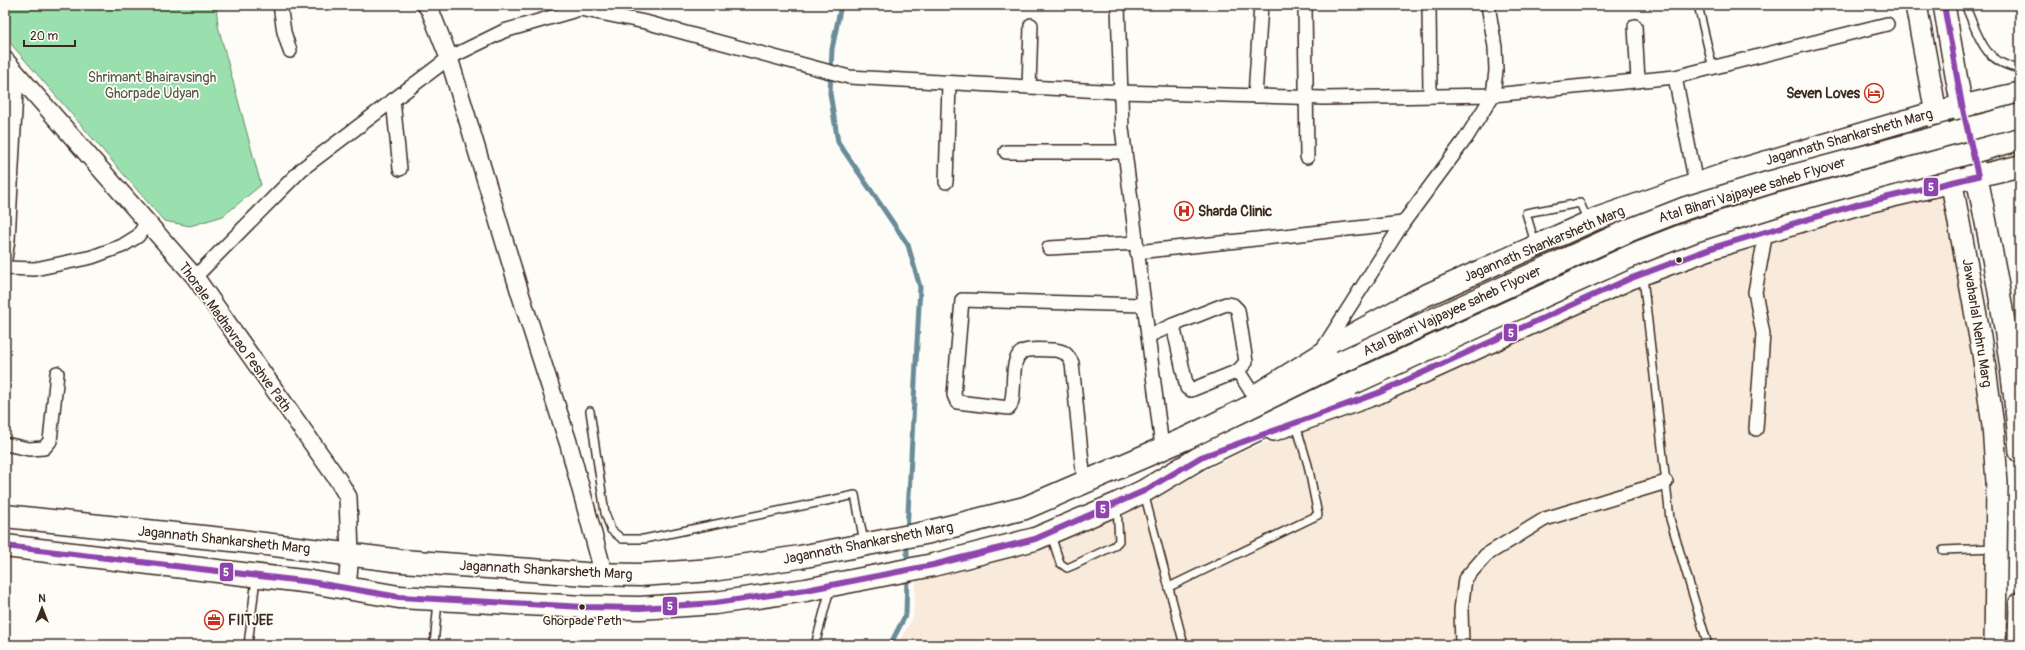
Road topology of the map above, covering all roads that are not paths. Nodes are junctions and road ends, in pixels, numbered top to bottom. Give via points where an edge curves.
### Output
1 (280, 5) edge
2 (426, 5) edge
3 (1118, 5) edge
4 (1261, 5) edge
5 (1305, 5) edge
6 (1429, 5) edge
7 (1488, 5) edge
8 (1698, 5) edge
9 (1916, 5) edge
10 (1944, 5) edge
11 (1965, 5) edge
12 (580, 7) edge
13 (1887, 24) dead end
14 (1032, 25) dead end
15 (1635, 26) dead end
16 (290, 51) dead end
17 (449, 58) junction
18 (5, 60) edge
19 (1713, 69) junction
20 (2020, 69) edge
21 (17, 74) junction
22 (1674, 77) junction
23 (1638, 81) junction
24 (949, 83) junction
25 (1029, 87) junction
26 (1120, 92) junction
27 (2020, 93) edge
28 (1493, 95) junction
29 (1255, 96) junction
30 (1430, 96) junction
31 (1306, 97) junction
32 (393, 100) junction
33 (1962, 105) junction
34 (1935, 112) junction
35 (2020, 115) edge
36 (2020, 139) edge
37 (1006, 152) dead end
38 (1125, 152) junction
39 (1308, 157) dead end
40 (2020, 166) edge
41 (400, 168) dead end
42 (1978, 176) junction
43 (946, 182) dead end
44 (1953, 182) junction
45 (1696, 184) junction
46 (147, 222) junction
47 (1588, 222) junction
48 (1403, 223) junction
49 (1766, 232) junction
50 (1536, 246) junction
51 (1137, 247) junction
52 (1716, 247) junction
53 (1049, 248) dead end
54 (5, 258) edge
55 (5, 268) edge
56 (1643, 274) junction
57 (195, 278) junction
58 (1144, 305) junction
59 (1173, 325) junction
60 (1148, 336) junction
61 (1318, 356) junction
62 (1341, 362) joint
63 (1238, 371) junction
64 (57, 374) dead end
65 (2016, 378) edge
66 (1254, 396) junction
67 (590, 411) dead end
68 (1296, 423) junction
69 (1756, 429) dead end
70 (1189, 437) junction
71 (5, 444) edge
72 (1162, 447) junction
73 (2020, 452) edge
74 (1201, 457) junction
75 (1084, 482) junction
76 (1666, 482) junction
77 (1144, 491) junction
78 (1117, 504) junction
79 (5, 516) edge
80 (1050, 533) junction
81 (870, 544) junction
82 (5, 546) edge
83 (1997, 548) junction
84 (1943, 550) dead end
85 (350, 554) junction
86 (604, 575) junction
87 (256, 576) junction
88 (831, 585) junction
89 (1169, 587) junction
90 (347, 588) junction
91 (438, 599) junction
92 (2020, 603) edge
93 (2020, 616) edge
94 (248, 645) edge
95 (434, 645) edge
96 (815, 645) edge
97 (1184, 645) edge
98 (1462, 645) edge
99 (1708, 645) edge
100 (1995, 645) edge
101 (2019, 645) edge

1 - 16 street
2 - 17 street
3 - 26 street
4 - 29 street
5 - 31 street
6 - 30 street
7 - 28 street via 1495,47
8 - 19 lane
9 - 34 main road, Jawaharlal Nehru Marg
10 - 33 main road, Jawaharlal Nehru Marg
11 - 20 lane via 1986,52 2007,67
12 - 17 street via 504,30
12 - 24 street via 849,77
13 - 19 street
14 - 25 street
15 - 23 street
17 - 32 street
17 - 86 street via 569,445
18 - 21 street, Thorale Madhavrao Peshve Path
19 - 22 street
21 - 46 street, Thorale Madhavrao Peshve Path
21 - 54 street
22 - 23 street
22 - 45 street
23 - 28 street
24 - 25 street
24 - 43 street
25 - 26 street
26 - 29 street
26 - 38 street
27 - 33 main road, Jagannath Shankarsheth Marg
28 - 30 street
28 - 48 street via 1466,138
29 - 31 street
30 - 31 street
31 - 39 street
32 - 41 street
32 - 57 street via 302,169
33 - 34 main road, Jagannath Shankarsheth Marg
33 - 42 main road, Jawaharlal Nehru Marg
34 - 44 main road, Jawaharlal Nehru Marg
34 - 45 main road, Jagannath Shankarsheth Marg
35 - 62 highway, Atal Bihari Vajpayee saheb Flyover, bridge via 1771,182 1686,208 1630,230
36 - 74 highway, Atal Bihari Vajpayee saheb Flyover, bridge via 1777,205 1694,231 1640,252 1351,384
37 - 38 street
38 - 51 street
40 - 42 main road
42 - 44 main road
42 - 65 main road, Jawaharlal Nehru Marg
44 - 49 main road via 1859,204
44 - 83 main road, Jawaharlal Nehru Marg via 1993,426 1997,483
45 - 47 main road, Jagannath Shankarsheth Marg
45 - 52 street
46 - 55 street via 138,236 122,246 92,257 35,269
46 - 57 street, Thorale Madhavrao Peshve Path
47 - 50 main road, Jagannath Shankarsheth Marg
47 - 50 lane via 1580,203 1526,213
48 - 51 street
48 - 61 street
49 - 52 main road
49 - 69 street via 1755,292 1763,334
50 - 61 main road, Jagannath Shankarsheth Marg via 1422,297
51 - 53 street
51 - 58 street
52 - 56 main road
56 - 68 main road via 1378,393
56 - 76 lane
57 - 85 street, Thorale Madhavrao Peshve Path via 348,496
58 - 60 street
58 - 75 street via 962,300 954,395 957,402 1009,408 1014,402 1015,361 1020,354 1028,350 1062,351 1068,354 1072,363
59 - 60 street
59 - 63 street via 1187,388 1191,390
59 - 63 street via 1226,304 1233,305 1238,310 1246,362
60 - 72 street
61 - 66 main road, Jagannath Shankarsheth Marg
62 - 70 highway, Jagannath Shankarsheth Marg
63 - 66 street
64 - 71 street via 50,441 44,448 29,449
65 - 73 main road, Jawaharlal Nehru Marg
66 - 70 main road, Jagannath Shankarsheth Marg
67 - 81 lane via 605,513 611,530 622,539 644,539 855,495
68 - 74 main road
68 - 89 lane via 1318,515
70 - 72 highway, Jagannath Shankarsheth Marg
72 - 75 highway, Jagannath Shankarsheth Marg
74 - 77 highway
75 - 81 highway, Jagannath Shankarsheth Marg via 1025,508
76 - 98 street via 1545,518 1486,555 1465,579 1461,610
76 - 99 lane via 1670,519
77 - 78 highway
77 - 89 lane
78 - 80 highway
78 - 80 lane via 1119,541 1114,546 1074,565 1067,568 1060,563
79 - 85 highway, Jagannath Shankarsheth Marg
80 - 88 highway via 958,558
81 - 86 highway, Jagannath Shankarsheth Marg via 800,558 712,570
82 - 87 highway
83 - 84 lane
83 - 100 main road, Jawaharlal Nehru Marg
85 - 86 highway, Jagannath Shankarsheth Marg via 402,561
85 - 90 street, Thorale Madhavrao Peshve Path
87 - 90 highway
87 - 94 lane
88 - 91 highway via 715,603 640,608
88 - 96 lane
89 - 97 lane
90 - 91 highway via 399,597
91 - 95 lane
92 - 93 main road
93 - 101 main road

